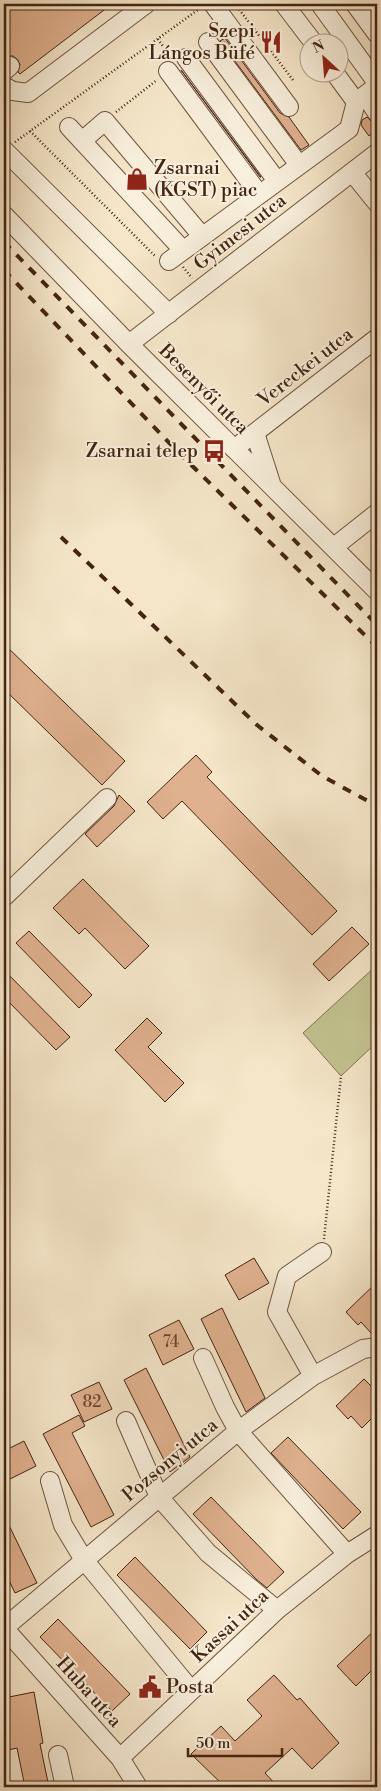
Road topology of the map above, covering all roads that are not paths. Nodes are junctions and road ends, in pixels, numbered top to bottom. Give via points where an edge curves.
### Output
1 (146, 4) edge
2 (284, 4) edge
3 (320, 4) edge
4 (355, 4) edge
5 (206, 6) edge
6 (305, 32) edge
7 (377, 34) edge
8 (208, 42) dead end
9 (348, 80) edge
10 (4, 86) edge
11 (369, 92) edge
12 (289, 107) dead end
13 (377, 113) edge
14 (69, 127) dead end
15 (82, 141) junction
16 (7, 148) edge
17 (377, 153) edge
18 (300, 165) junction
19 (352, 172) junction
20 (277, 181) junction
21 (259, 194) junction
22 (377, 203) edge
23 (4, 215) edge
24 (202, 236) junction
25 (169, 314) junction
26 (377, 338) edge
27 (129, 344) junction
28 (255, 433) junction
29 (234, 449) junction
30 (272, 486) junction
31 (377, 513) edge
32 (334, 547) junction
33 (377, 591) edge
34 (106, 798) dead end
35 (4, 897) edge
36 (322, 1252) road end
37 (377, 1347) edge
38 (203, 1358) dead end
39 (313, 1376) junction
40 (126, 1421) dead end
41 (238, 1431) junction
42 (50, 1482) dead end
43 (159, 1497) junction
44 (377, 1535) edge
45 (347, 1554) junction
46 (84, 1560) junction
47 (277, 1610) junction
48 (4, 1628) edge
49 (192, 1690) junction
50 (58, 1756) dead end
51 (120, 1758) junction
52 (65, 1787) edge
53 (138, 1787) edge

1 - 10 street via 54,65 28,93 13,92
2 - 6 street
3 - 11 street
4 - 7 street
5 - 12 street
8 - 18 street
9 - 11 street
11 - 13 street
11 - 18 street via 349,129
14 - 15 street
15 - 24 street via 105,121
15 - 24 street via 175,256
16 - 25 street
17 - 19 street, Gyimesi utca
18 - 20 street
19 - 22 street
19 - 25 street, Gyimesi utca
20 - 21 street
20 - 21 street via 175,62
21 - 24 street
23 - 27 street, Besenyői utca
25 - 27 street, Gyimesi utca
26 - 28 street, Vereckei utca
27 - 29 street, Besenyői utca
28 - 29 street, Vereckei utca
28 - 30 street
29 - 30 street, Besenyői utca
30 - 32 street, Besenyői utca
31 - 32 street
32 - 33 street, Besenyői utca
34 - 35 street
36 - 39 street via 287,1276 277,1312
37 - 39 street, Pozsonyi utca via 363,1349
38 - 41 street
39 - 41 street, Pozsonyi utca
40 - 43 street
41 - 43 street, Pozsonyi utca
41 - 45 street
42 - 46 street via 63,1526
43 - 46 street, Pozsonyi utca
43 - 47 street via 208,1553
44 - 45 street, Kassai utca
45 - 47 street, Kassai utca
46 - 48 street, Pozsonyi utca
46 - 49 street
47 - 49 street, Kassai utca
48 - 51 street, Huba utca
49 - 51 street, Kassai utca
50 - 52 street
51 - 53 street, Huba utca

